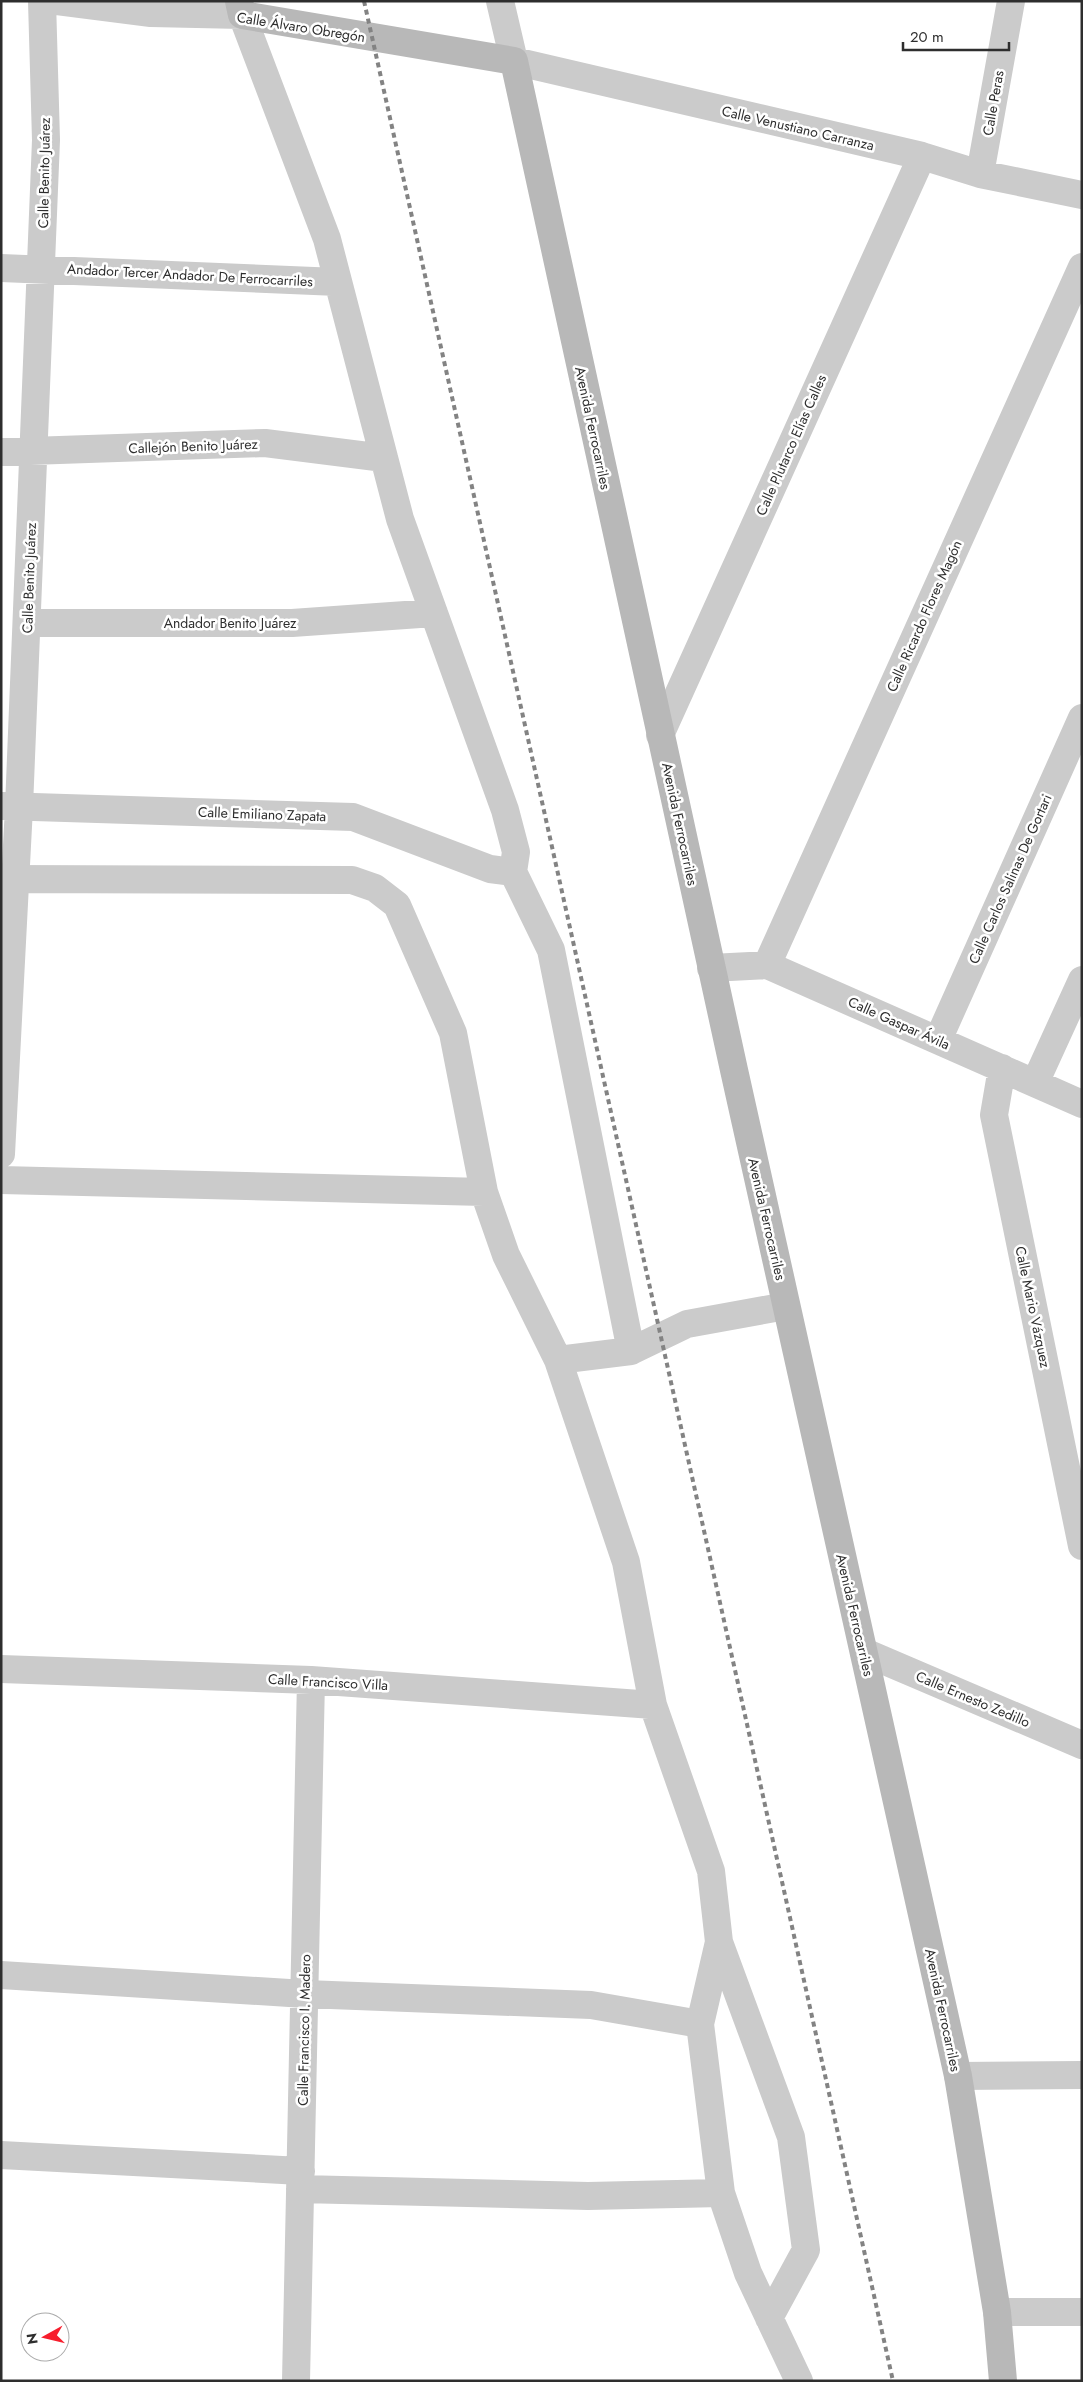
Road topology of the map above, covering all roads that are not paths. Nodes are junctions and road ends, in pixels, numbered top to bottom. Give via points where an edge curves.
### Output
1 (42, 1) edge
2 (57, 1) edge
3 (500, 1) edge
4 (1011, 1) edge
5 (240, 8) edge
6 (514, 61) junction
7 (922, 156) junction
8 (980, 174) junction
9 (1082, 196) edge
10 (1082, 267) edge
11 (1, 268) edge
12 (41, 268) junction
13 (338, 282) junction
14 (1, 452) edge
15 (34, 453) junction
16 (384, 458) junction
17 (434, 613) junction
18 (27, 623) junction
19 (1082, 718) edge
20 (660, 734) junction
21 (10, 807) edge
22 (513, 872) junction
23 (8, 879) edge
24 (767, 965) junction
25 (712, 968) junction
26 (1082, 980) edge
27 (938, 1040) junction
28 (1002, 1068) junction
29 (1035, 1083) junction
30 (1082, 1104) edge
31 (1, 1154) edge
32 (1, 1180) edge
33 (484, 1192) junction
34 (786, 1306) junction
35 (631, 1351) junction
36 (558, 1360) junction
37 (1082, 1546) edge
38 (864, 1652) junction
39 (1, 1669) edge
40 (311, 1680) junction
41 (653, 1705) junction
42 (1082, 1746) edge
43 (720, 1942) junction
44 (1, 1975) edge
45 (305, 1994) junction
46 (700, 2024) junction
47 (1082, 2074) edge
48 (958, 2076) junction
49 (1, 2155) edge
50 (301, 2180) junction
51 (721, 2193) junction
52 (997, 2312) junction
53 (1082, 2312) edge
54 (769, 2318) junction
55 (296, 2381) edge
56 (799, 2381) edge
57 (1003, 2381) edge

1 - 12 street, Calle Benito Juárez via 46,140
2 - 5 street, Calle Álvaro Obregón via 151,13
3 - 6 street
4 - 8 street, Calle Peras
5 - 6 street, Calle Álvaro Obregón
5 - 13 street via 327,239
6 - 7 street, Calle Venustiano Carranza
6 - 20 street, Avenida Ferrocarriles
7 - 8 street, Calle Venustiano Carranza
7 - 20 street, Calle Plutarco Elías Calles
8 - 9 street, Calle Venustiano Carranza
10 - 24 street, Calle Ricardo Flores Magón
11 - 12 street, Andador Tercer Andador De Ferrocarriles
12 - 13 street, Andador Tercer Andador De Ferrocarriles
12 - 15 street, Calle Benito Juárez
13 - 16 street
14 - 15 street, Callejón Benito Juárez
15 - 16 street, Callejón Benito Juárez via 264,443
15 - 18 street, Calle Benito Juárez
16 - 17 street via 400,519
17 - 18 street, Andador Benito Juárez via 292,623
17 - 22 street via 505,810 516,852
18 - 21 street, Calle Benito Juárez
19 - 27 street, Calle Carlos Salinas De Gortari
20 - 25 street, Avenida Ferrocarriles
21 - 22 street, Calle Emiliano Zapata via 353,817 490,869
21 - 23 street, Calle Benito Juárez
22 - 35 street via 551,950
23 - 31 street, Calle Benito Juárez
23 - 33 street via 352,880 375,888 397,905 453,1033
24 - 25 street, Calle Gaspar Ávila
24 - 27 street, Calle Gaspar Ávila
25 - 34 street, Avenida Ferrocarriles
26 - 29 street
27 - 28 street, Calle Gaspar Ávila
28 - 29 street, Calle Gaspar Ávila
28 - 37 street, Calle Mario Vázquez via 994,1115
29 - 30 street, Calle Gaspar Ávila
32 - 33 street
33 - 36 street via 506,1255
34 - 35 street via 687,1324
34 - 38 street, Avenida Ferrocarriles
35 - 36 street
36 - 41 street via 626,1562
38 - 42 street, Calle Ernesto Zedillo
38 - 48 street, Avenida Ferrocarriles
39 - 40 street, Calle Francisco Villa
40 - 41 street, Calle Francisco Villa
40 - 45 street, Calle Francisco I. Madero
41 - 43 street via 711,1871
43 - 46 street
43 - 54 street via 791,2137 806,2250
44 - 45 street
45 - 46 street via 592,2005
45 - 50 street, Calle Francisco I. Madero
46 - 51 street
47 - 48 street
48 - 52 street, Avenida Ferrocarriles
49 - 50 street
50 - 51 street via 588,2196
50 - 55 street, Calle Francisco I. Madero
51 - 54 street via 748,2273
52 - 53 street
52 - 57 street, Avenida Ferrocarriles
54 - 56 street

